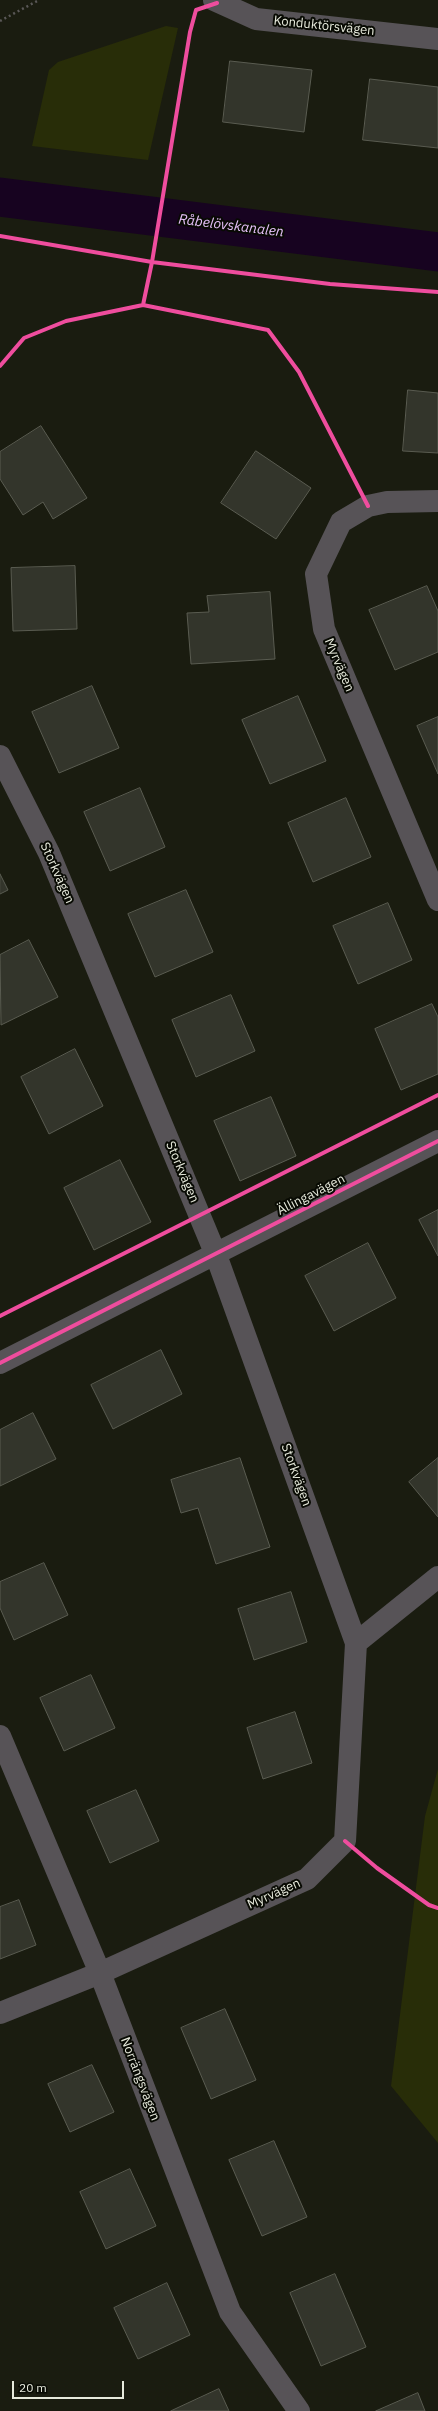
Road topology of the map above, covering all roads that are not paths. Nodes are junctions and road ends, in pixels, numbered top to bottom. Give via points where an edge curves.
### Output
1 (214, 0) edge
2 (438, 39) edge
3 (438, 501) edge
4 (0, 756) edge
5 (438, 900) edge
6 (438, 1141) edge
7 (216, 1255) junction
8 (0, 1363) edge
9 (438, 1577) edge
10 (356, 1643) junction
11 (0, 1736) edge
12 (100, 1973) junction
13 (0, 2013) edge
14 (299, 2411) edge

1 - 2 street, Konduktörsvägen via 256,19
3 - 5 street, Myrvägen via 387,502 368,506 341,522 316,574 324,629
4 - 7 street, Storkvägen via 49,853
6 - 7 street, Ällingavägen
7 - 8 street, Ällingavägen
7 - 10 street, Storkvägen
9 - 10 street
10 - 12 street, Myrvägen via 345,1841 307,1879
11 - 12 street, Norrängsvägen
12 - 13 street, Myrvägen
12 - 14 street, Norrängsvägen via 230,2312

